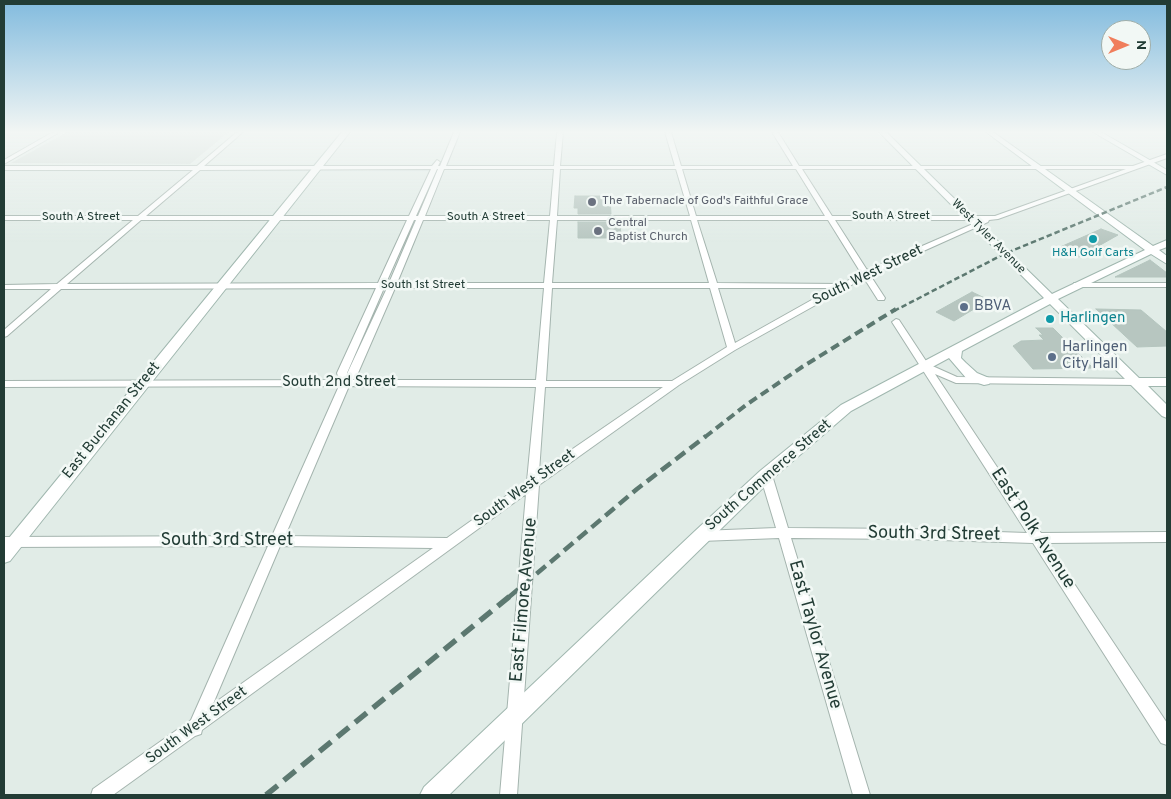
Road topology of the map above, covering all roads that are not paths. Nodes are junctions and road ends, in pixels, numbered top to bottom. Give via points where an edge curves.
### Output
1 (196, 169) edge
2 (315, 169) edge
3 (437, 169) edge
4 (438, 169) edge
5 (557, 169) edge
6 (679, 169) edge
7 (799, 169) edge
8 (920, 169) edge
9 (1041, 169) edge
10 (1130, 169) edge
11 (1071, 191) junction
12 (553, 217) junction
13 (693, 217) junction
14 (830, 217) junction
15 (4, 218) edge
16 (139, 218) junction
17 (277, 218) junction
18 (412, 218) junction
19 (422, 218) junction
20 (972, 221) junction
21 (1167, 243) edge
22 (1152, 250) junction
23 (1167, 261) edge
24 (865, 274) junction
25 (712, 285) junction
26 (1077, 285) junction
27 (1167, 285) edge
28 (381, 286) junction
29 (392, 286) junction
30 (548, 286) junction
31 (843, 286) junction
32 (4, 287) edge
33 (59, 287) junction
34 (220, 287) junction
35 (881, 298) dead end
36 (1052, 299) junction
37 (896, 322) dead end
38 (4, 334) edge
39 (732, 348) junction
40 (956, 350) junction
41 (926, 366) junction
42 (984, 381) junction
43 (1136, 382) junction
44 (1167, 382) edge
45 (345, 383) junction
46 (542, 383) junction
47 (4, 384) edge
48 (142, 384) junction
49 (674, 384) junction
50 (1167, 413) edge
51 (766, 476) junction
52 (534, 482) junction
53 (784, 533) junction
54 (701, 536) junction
55 (1038, 538) junction
56 (1167, 538) edge
57 (276, 541) junction
58 (9, 542) edge
59 (450, 543) junction
60 (4, 556) edge
61 (515, 717) junction
62 (195, 728) junction
63 (1167, 737) edge
64 (99, 795) edge
65 (432, 795) edge
66 (509, 795) edge
67 (861, 795) edge

1 - 16 street
2 - 17 main road, East Buchanan Street
3 - 18 street
4 - 19 street
5 - 12 street, East Filmore Avenue
6 - 13 street
7 - 14 street
8 - 20 main road, West Tyler Avenue
9 - 11 main road
10 - 11 street
11 - 20 street via 996,218
11 - 22 main road
12 - 13 street, South A Street
12 - 19 street, South A Street
12 - 30 street, East Filmore Avenue
13 - 14 street, South A Street
13 - 25 street
14 - 20 street, South A Street
14 - 24 street
15 - 16 street, South A Street
16 - 17 street, South A Street
16 - 33 street
17 - 18 street, South A Street
17 - 34 main road, East Buchanan Street
18 - 19 street, South A Street
18 - 28 street
19 - 29 street
20 - 24 street, South West Street
20 - 36 main road, West Tyler Avenue
21 - 22 main road, South Commerce Street
22 - 23 main road
22 - 26 main road, South Commerce Street
24 - 31 street, South West Street
24 - 35 street
25 - 30 street, South 1st Street
25 - 31 street, South 1st Street
25 - 39 street
26 - 27 street
26 - 36 main road, South Commerce Street
28 - 29 street, South 1st Street
28 - 34 street, South 1st Street
28 - 45 street via 342,373
29 - 30 street, South 1st Street
29 - 45 street via 353,373
30 - 46 street, East Filmore Avenue
31 - 39 street, South West Street
32 - 33 street, South 1st Street
33 - 34 street, South 1st Street
33 - 38 street
34 - 48 main road, East Buchanan Street
36 - 40 main road, South Commerce Street
36 - 43 main road, West Tyler Avenue
37 - 41 street, East Polk Avenue
39 - 49 street, South West Street
40 - 41 main road, South Commerce Street
40 - 42 main road via 955,358 961,366
41 - 42 street via 956,380
41 - 51 main road, South Commerce Street via 846,408
41 - 55 street, East Polk Avenue
42 - 43 street
43 - 44 main road
43 - 50 main road, West Tyler Avenue
45 - 46 street, South 2nd Street
45 - 48 street, South 2nd Street
45 - 57 street
46 - 49 street, South 2nd Street
46 - 52 street, East Filmore Avenue
47 - 48 street, South 2nd Street
48 - 58 main road, East Buchanan Street
49 - 52 street, South West Street
51 - 53 street, East Taylor Avenue
51 - 54 main road, South Commerce Street
52 - 59 street, South West Street
52 - 61 street, East Filmore Avenue
53 - 54 street, South 3rd Street
53 - 55 street, South 3rd Street
53 - 67 street, East Taylor Avenue
54 - 61 main road, South Commerce Street
55 - 56 street, South 3rd Street
55 - 63 street, East Polk Avenue
57 - 58 street, South 3rd Street
57 - 59 street, South 3rd Street
57 - 62 street
58 - 60 main road, East Buchanan Street
59 - 62 street, South West Street
61 - 65 main road, South Commerce Street
61 - 66 street, East Filmore Avenue
62 - 64 street, South West Street

